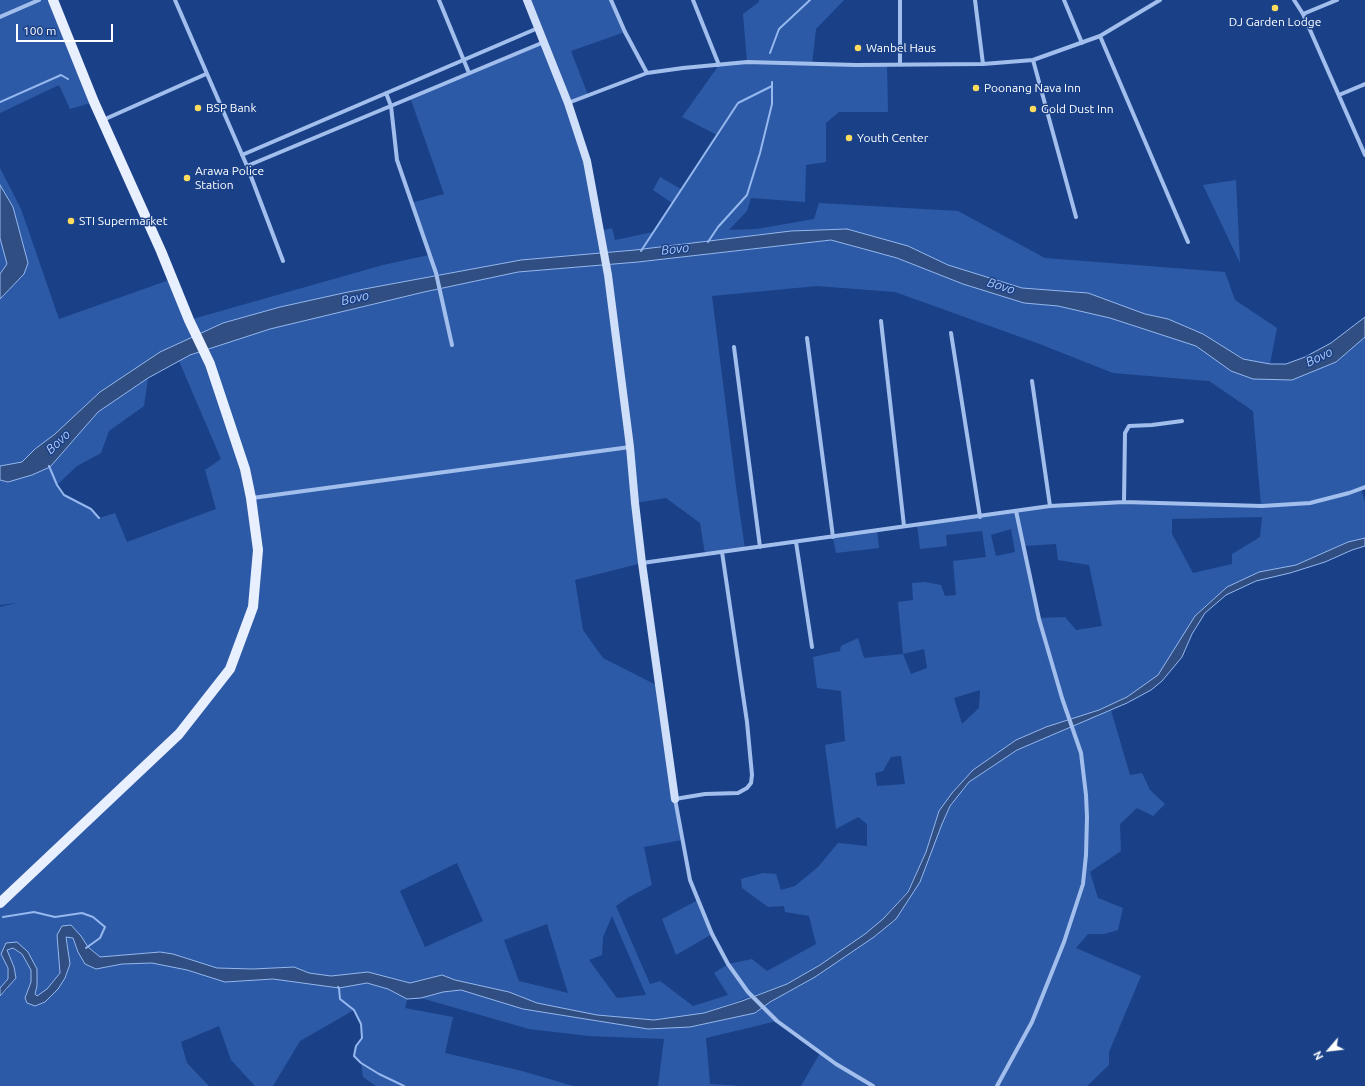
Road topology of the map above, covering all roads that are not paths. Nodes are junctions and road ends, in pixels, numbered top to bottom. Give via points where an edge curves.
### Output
1 (38, 0) edge
2 (53, 0) edge
3 (175, 0) edge
4 (439, 0) edge
5 (527, 0) edge
6 (611, 0) edge
7 (693, 0) edge
8 (900, 0) edge
9 (975, 0) edge
10 (1064, 0) edge
11 (1160, 0) edge
12 (1294, 0) edge
13 (1337, 0) edge
14 (1303, 14) junction
15 (0, 17) edge
16 (539, 28) junction
17 (1100, 36) junction
18 (544, 41) junction
19 (1082, 43) junction
20 (464, 60) junction
21 (1033, 60) junction
22 (983, 64) junction
23 (719, 65) junction
24 (900, 65) junction
25 (469, 73) junction
26 (646, 73) junction
27 (206, 74) junction
28 (1365, 84) edge
29 (386, 93) junction
30 (1339, 94) junction
31 (568, 103) junction
32 (391, 106) junction
33 (102, 120) junction
34 (242, 155) junction
35 (1365, 155) edge
36 (247, 166) junction
37 (1076, 217) dead end
38 (1188, 242) dead end
39 (283, 261) dead end
40 (881, 321) dead end
41 (952, 334) dead end
42 (807, 338) dead end
43 (452, 346) dead end
44 (734, 347) dead end
45 (1032, 381) dead end
46 (1182, 421) dead end
47 (630, 447) junction
48 (1365, 487) edge
49 (251, 498) junction
50 (1124, 502) junction
51 (1050, 506) junction
52 (1016, 511) junction
53 (980, 517) junction
54 (904, 526) junction
55 (833, 537) junction
56 (796, 542) junction
57 (760, 547) junction
58 (722, 552) junction
59 (642, 563) junction
60 (812, 647) dead end
61 (675, 799) junction
62 (0, 903) edge
63 (873, 1086) edge
64 (997, 1086) edge

1 - 15 street
2 - 33 main road
3 - 27 street
4 - 20 street
5 - 16 street
6 - 26 street
7 - 23 street
8 - 24 street
9 - 22 street
10 - 19 street
11 - 17 street
12 - 14 street
13 - 14 street
14 - 30 street
16 - 18 street
16 - 20 street
17 - 19 street
17 - 38 street
18 - 25 street
18 - 31 street
19 - 21 street
20 - 25 street
20 - 29 street
21 - 22 street
21 - 37 street
22 - 24 street
23 - 24 street via 747,62
23 - 26 street
25 - 32 street
26 - 31 street
27 - 33 street
27 - 34 street
28 - 30 street
29 - 32 street
29 - 34 street
30 - 35 street
31 - 47 street via 587,161 608,275
32 - 36 street
32 - 43 street via 397,160 436,273
33 - 49 main road via 210,364 245,469
34 - 36 street
36 - 39 street
40 - 54 street
41 - 53 street
42 - 55 street
44 - 57 street
45 - 51 street
46 - 50 street via 1129,426 1125,433
47 - 49 street
47 - 59 street
48 - 50 street via 1310,503 1262,506
49 - 62 main road via 258,550 253,607 230,668 179,734
50 - 51 street
51 - 52 street
52 - 53 street
52 - 64 street via 1039,619 1081,753 1086,795 1086,856 1083,884 1064,942 1032,1022
53 - 54 street
54 - 55 street
55 - 56 street
56 - 57 street
56 - 60 street
57 - 58 street
58 - 59 street
58 - 61 street via 752,765 751,783 738,793 705,794
59 - 61 street
61 - 63 street via 690,880 712,934 728,964 748,992 777,1021 836,1064

